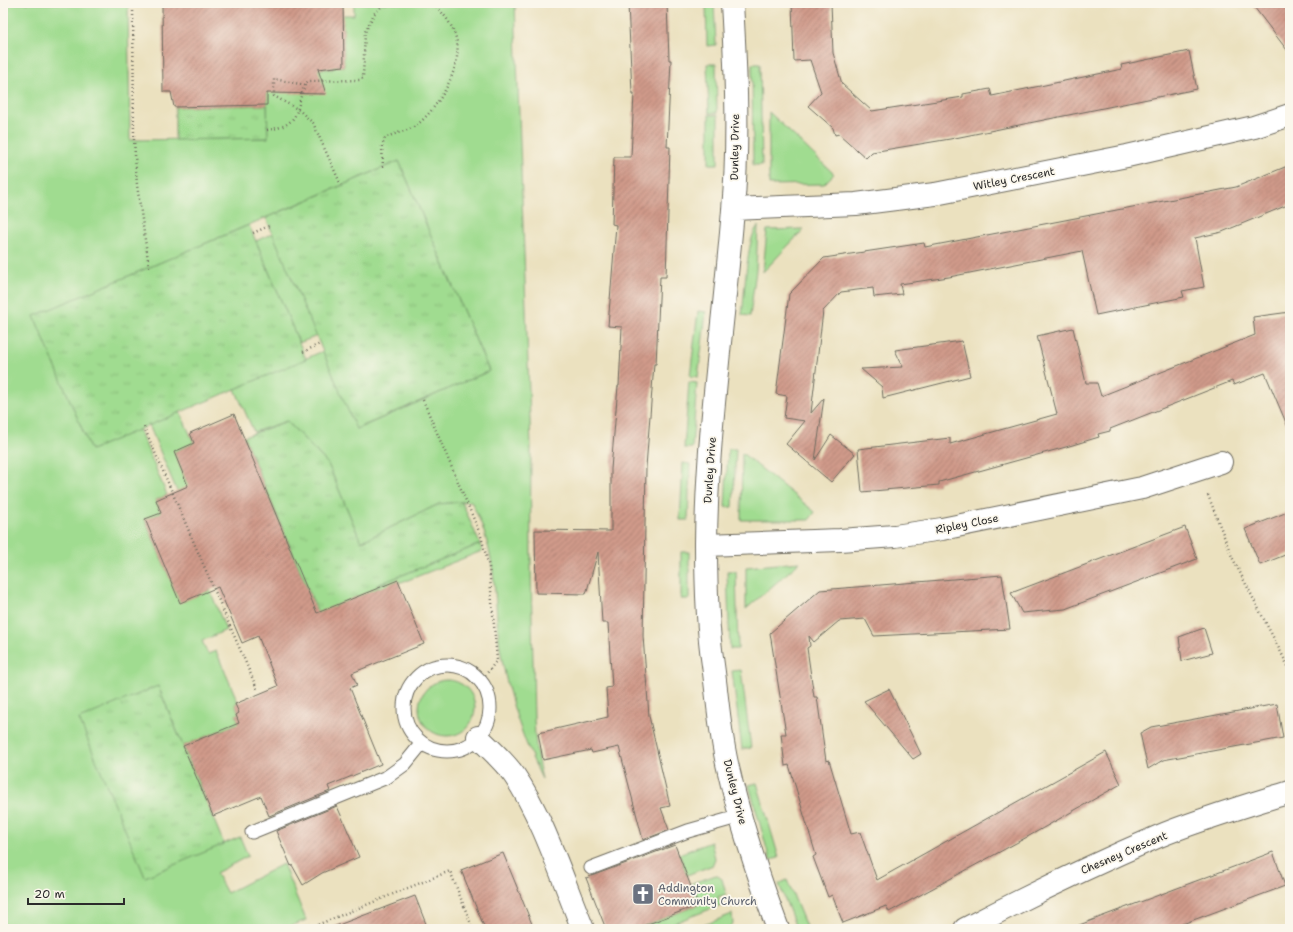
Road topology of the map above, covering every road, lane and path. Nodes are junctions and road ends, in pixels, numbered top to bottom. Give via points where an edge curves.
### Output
1 (134, 3) edge
2 (385, 3) edge
3 (432, 3) edge
4 (732, 3) edge
5 (305, 85) junction
6 (299, 110) junction
7 (1290, 115) edge
8 (267, 130) dead end
9 (383, 168) dead end
10 (341, 186) dead end
11 (733, 209) junction
12 (269, 226) dead end
13 (253, 233) dead end
14 (149, 267) dead end
15 (320, 344) dead end
16 (303, 352) dead end
17 (423, 400) dead end
18 (144, 427) dead end
19 (1221, 462) dead end
20 (1200, 470) junction
21 (706, 545) junction
22 (1290, 670) edge
23 (481, 681) junction
24 (258, 691) dead end
25 (478, 737) junction
26 (422, 743) junction
27 (1290, 792) edge
28 (741, 816) junction
29 (252, 832) dead end
30 (591, 868) dead end
31 (772, 927) edge
32 (307, 929) edge
33 (473, 929) edge
34 (582, 929) edge
35 (965, 929) edge

1 - 14 path via 135,163
2 - 5 path via 374,14 366,32 363,78 310,81
3 - 9 path via 448,21 457,39 453,72 443,94 427,116 408,130 385,138 382,146
4 - 11 street, Dunley Drive via 736,94
5 - 6 path
5 - 6 path via 274,79 274,96
6 - 8 path via 291,120
6 - 10 path via 312,123
7 - 11 street, Witley Crescent via 1254,127 1127,156 935,194 822,206
11 - 21 street, Dunley Drive via 710,459
12 - 13 path
15 - 16 path
17 - 23 path via 475,521 485,551 498,660
18 - 24 path
19 - 20 street, Ripley Close
20 - 21 street, Ripley Close via 1128,491 929,532 840,540
20 - 22 path via 1213,512 1232,557
21 - 28 street, Dunley Drive via 708,619 718,710 728,770
23 - 25 lane via 488,694 490,708 487,723
23 - 26 lane via 470,672 456,666 442,665 428,669 416,678 408,690 404,704 406,719 412,732
25 - 26 lane via 460,748 448,751 433,749
25 - 34 street via 506,765 523,790 538,818
26 - 29 lane via 405,764 387,777
27 - 35 street, Chesney Crescent via 1157,838 1093,866
28 - 30 lane via 688,831
28 - 31 street, Dunley Drive
32 - 33 path via 450,871

